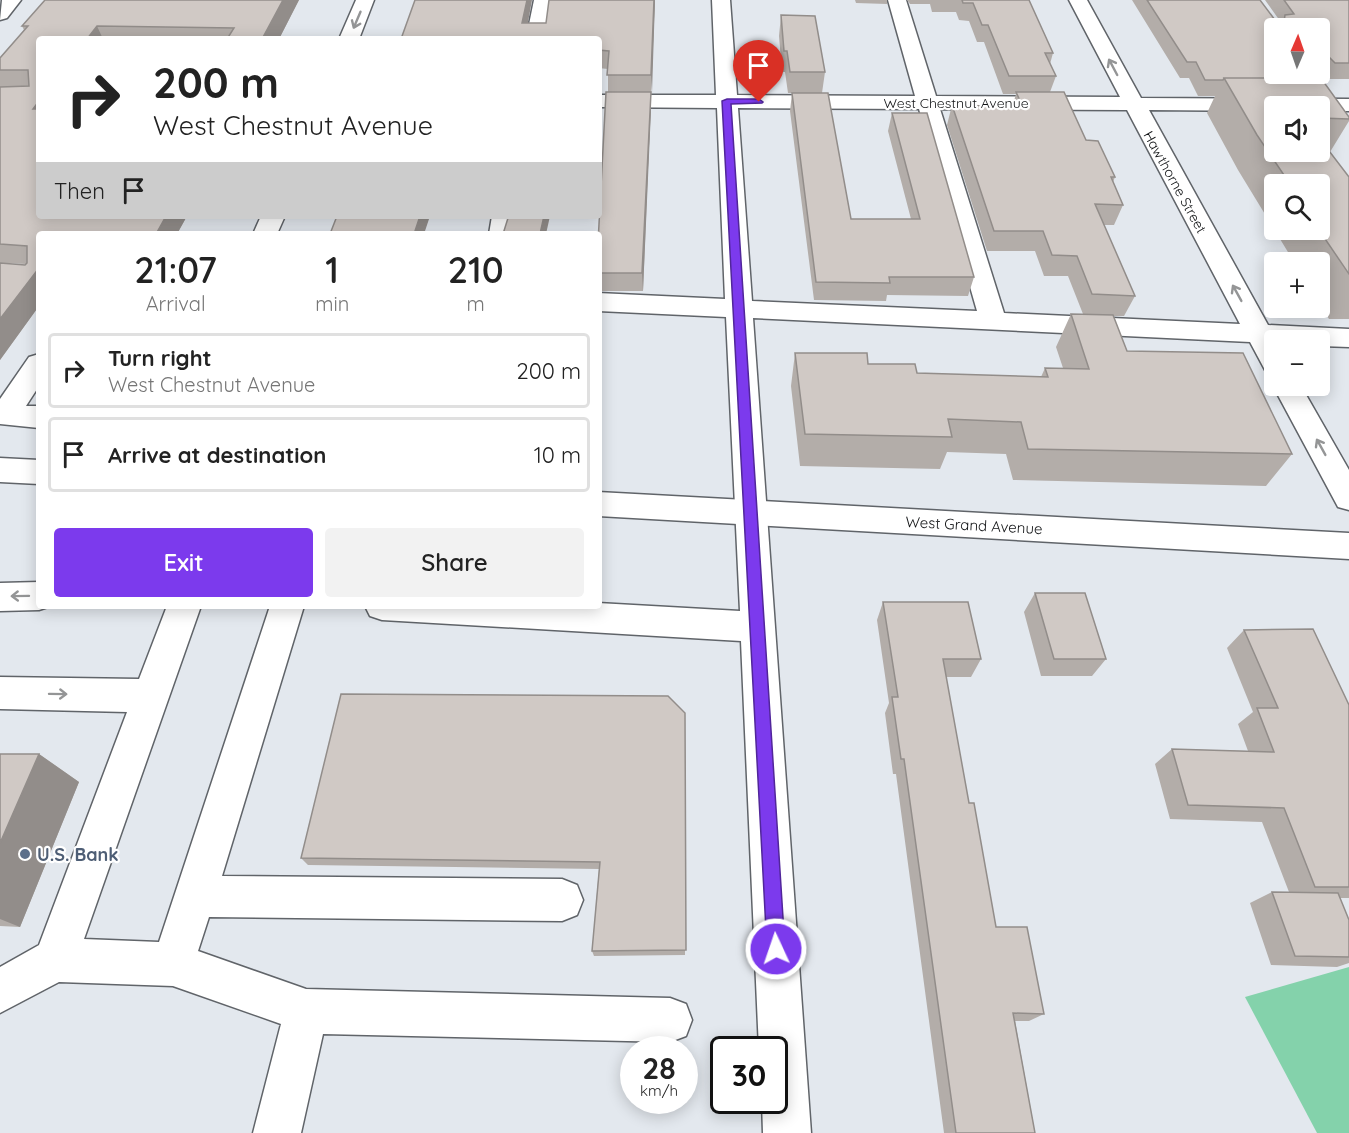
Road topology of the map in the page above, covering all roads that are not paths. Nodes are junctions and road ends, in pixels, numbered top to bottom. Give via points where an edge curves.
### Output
1 (12, 0) edge
2 (365, 0) edge
3 (543, 0) edge
4 (721, 0) edge
5 (897, 0) edge
6 (1078, 0) edge
7 (0, 14) edge
8 (350, 36) edge
9 (537, 36) edge
10 (1318, 84) edge
11 (602, 101) edge
12 (727, 101) junction
13 (928, 103) junction
14 (1132, 104) junction
15 (1341, 105) edge
16 (1349, 125) edge
17 (602, 302) edge
18 (739, 308) junction
19 (993, 321) junction
20 (1260, 336) junction
21 (1349, 338) edge
22 (1264, 343) edge
23 (36, 368) edge
24 (1293, 396) edge
25 (36, 417) edge
26 (0, 470) edge
27 (36, 472) edge
28 (1349, 498) edge
29 (602, 504) edge
30 (751, 513) junction
31 (1349, 546) edge
32 (36, 596) edge
33 (0, 597) edge
34 (183, 609) edge
35 (286, 609) edge
36 (436, 609) edge
37 (758, 627) junction
38 (0, 693) edge
39 (153, 696) junction
40 (195, 896) junction
41 (562, 900) dead end
42 (55, 960) junction
43 (173, 964) junction
44 (0, 992) edge
45 (306, 1011) junction
46 (670, 1020) dead end
47 (277, 1133) edge
48 (787, 1133) edge

1 - 7 street
2 -> 8 street
3 - 9 street
4 - 12 street
5 - 13 street
14 -> 6 street, Hawthorne Street
10 - 15 street
11 - 12 street, West Chestnut Avenue
12 - 13 street, West Chestnut Avenue
12 - 18 street
13 - 14 street, West Chestnut Avenue
13 - 19 street
14 - 15 street, West Chestnut Avenue
20 -> 14 street, Hawthorne Street
15 - 16 street
17 - 18 street
18 - 19 street
18 - 30 street
19 - 20 street
20 - 21 street
20 - 22 street, Hawthorne Street
23 - 25 street via 4,416
28 -> 24 street
26 - 27 street
29 - 30 street, West Grand Avenue
30 - 31 street, West Grand Avenue
30 - 37 street
32 -> 33 street
34 - 39 street
35 - 40 street
36 - 37 street
37 - 48 street
38 -> 39 street
39 - 42 street
40 - 41 street
40 - 43 street
42 - 43 street
42 - 44 street
43 - 45 street
45 - 46 street
45 - 47 street

